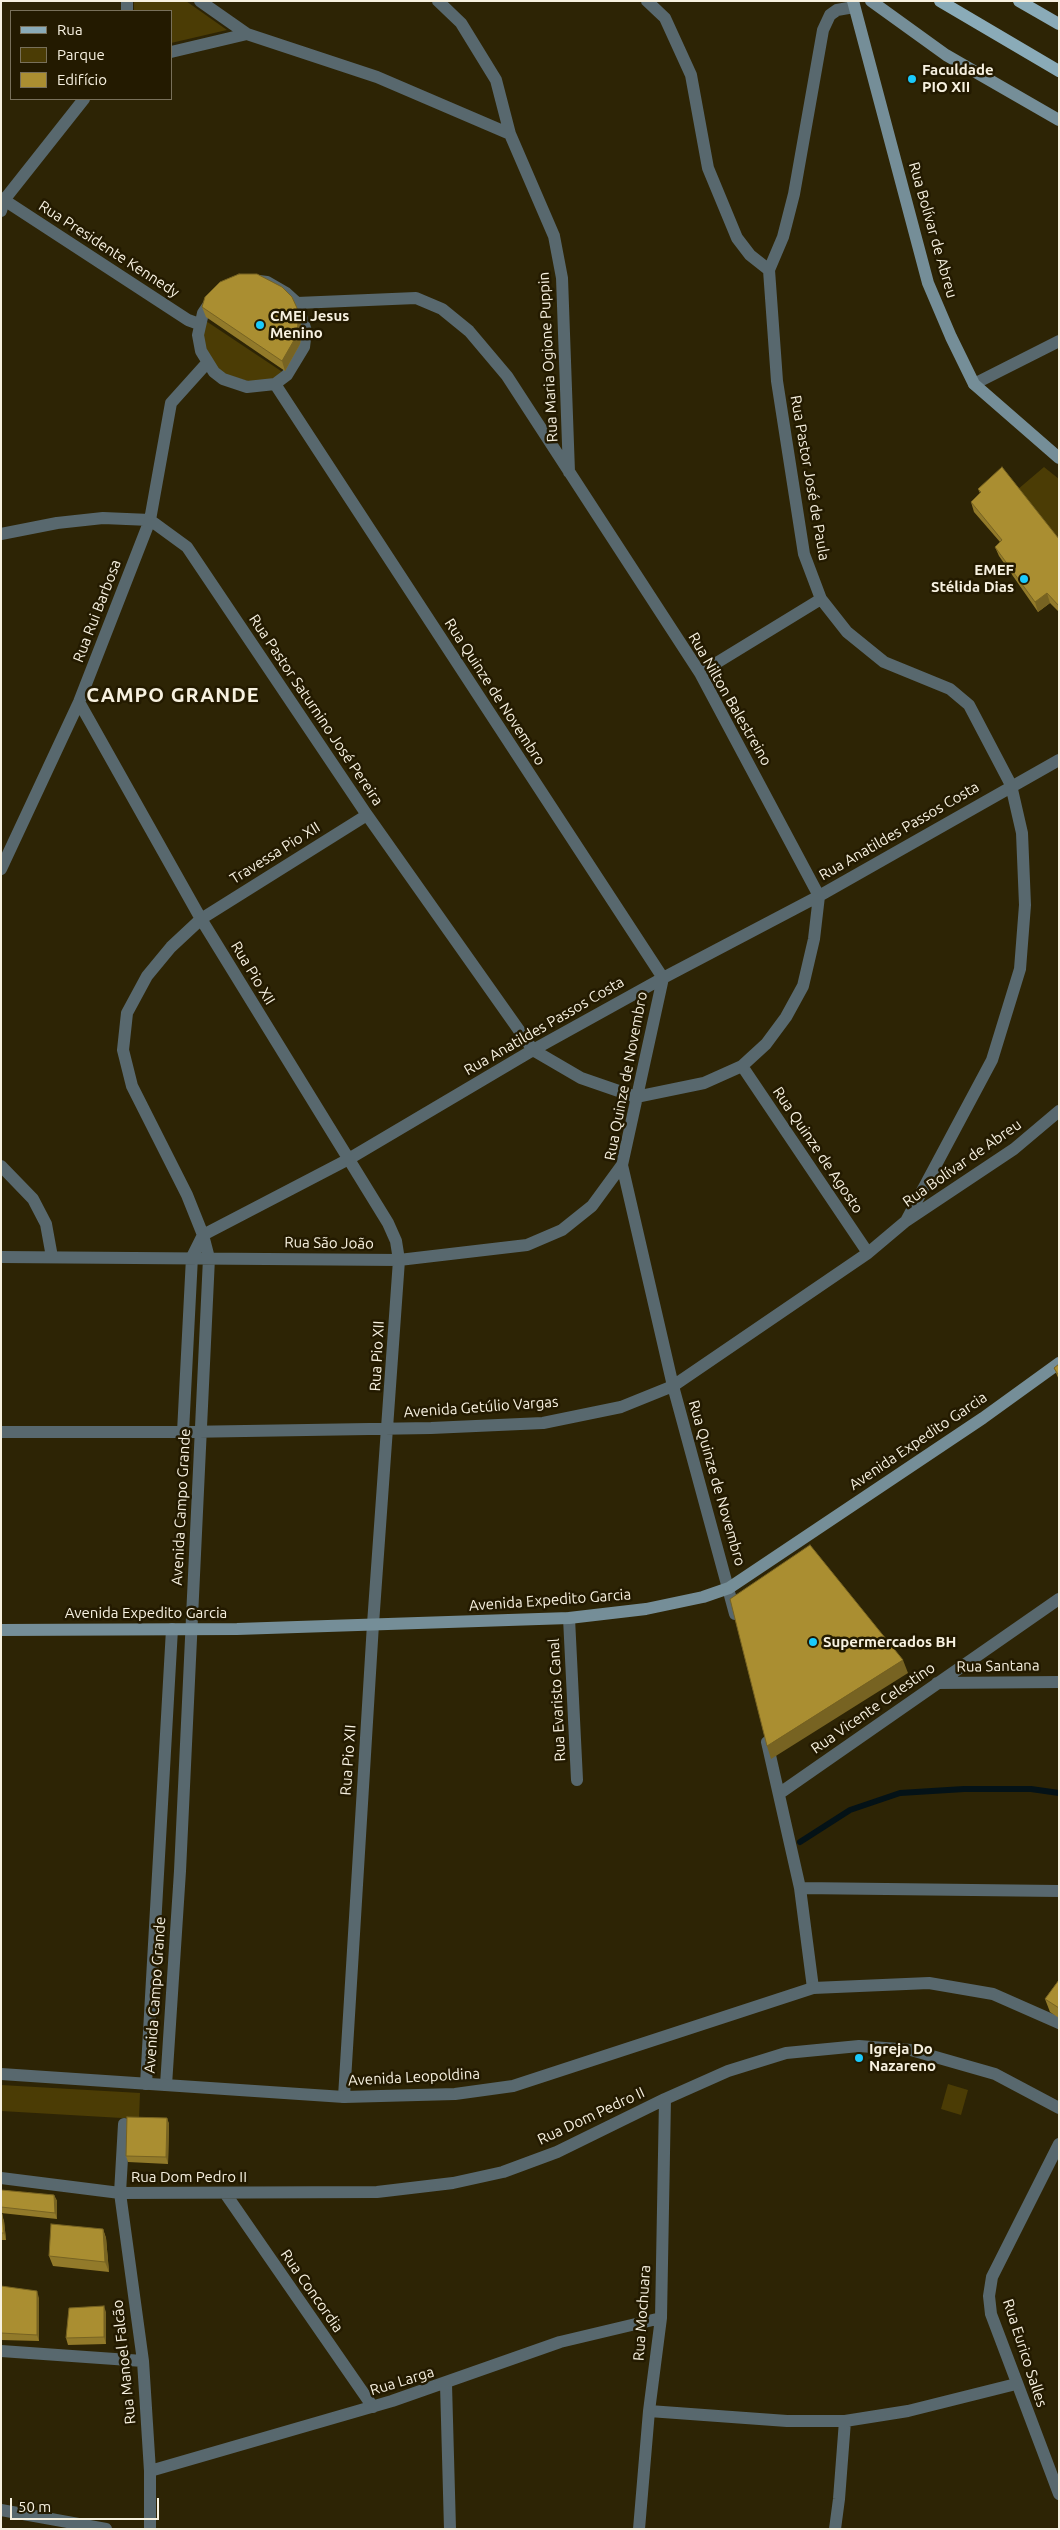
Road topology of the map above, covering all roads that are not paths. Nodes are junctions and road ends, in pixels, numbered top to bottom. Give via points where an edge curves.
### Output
1 (200, 1) edge
2 (438, 1) edge
3 (647, 1) edge
4 (871, 1) edge
5 (940, 1) edge
6 (1019, 1) edge
7 (854, 4) edge
8 (1059, 24) edge
9 (247, 34) junction
10 (172, 52) edge
11 (1059, 71) edge
12 (83, 100) edge
13 (1059, 120) edge
14 (510, 134) junction
15 (2, 203) edge
16 (769, 270) junction
17 (297, 304) junction
18 (200, 324) junction
19 (1059, 341) edge
20 (207, 363) junction
21 (275, 384) junction
22 (974, 384) junction
23 (1059, 458) edge
24 (569, 472) junction
25 (150, 520) junction
26 (1, 534) edge
27 (821, 598) junction
28 (700, 673) junction
29 (79, 702) junction
30 (1059, 760) edge
31 (1011, 786) junction
32 (367, 815) junction
33 (1, 869) edge
34 (820, 896) junction
35 (201, 919) junction
36 (663, 978) junction
37 (533, 1050) junction
38 (742, 1066) junction
39 (636, 1097) junction
40 (1059, 1111) edge
41 (347, 1160) junction
42 (622, 1165) junction
43 (1, 1166) edge
44 (906, 1221) junction
45 (203, 1235) junction
46 (868, 1253) junction
47 (52, 1256) junction
48 (1, 1257) edge
49 (192, 1258) junction
50 (209, 1258) junction
51 (399, 1260) junction
52 (1059, 1363) edge
53 (673, 1386) junction
54 (389, 1428) junction
55 (1, 1432) edge
56 (183, 1432) junction
57 (202, 1432) junction
58 (729, 1588) junction
59 (1059, 1598) edge
60 (569, 1618) junction
61 (373, 1624) junction
62 (191, 1628) junction
63 (172, 1629) junction
64 (1, 1630) edge
65 (739, 1630) edge
66 (1059, 1682) edge
67 (938, 1683) junction
68 (764, 1731) edge
69 (577, 1780) dead end
70 (780, 1793) junction
71 (158, 1870) junction
72 (180, 1871) junction
73 (800, 1888) junction
74 (1059, 1891) edge
75 (156, 1907) junction
76 (177, 1908) junction
77 (813, 1988) junction
78 (1059, 2023) edge
79 (1, 2074) edge
80 (146, 2084) junction
81 (166, 2085) junction
82 (344, 2097) junction
83 (665, 2099) junction
84 (1059, 2108) edge
85 (124, 2124) dead end
86 (1059, 2144) edge
87 (1, 2178) edge
88 (225, 2192) junction
89 (120, 2194) junction
90 (661, 2318) junction
91 (1, 2351) edge
92 (143, 2361) junction
93 (446, 2384) junction
94 (1016, 2384) junction
95 (373, 2407) junction
96 (649, 2411) junction
97 (845, 2421) junction
98 (150, 2471) junction
99 (1059, 2494) edge
100 (1, 2510) edge
101 (106, 2529) edge
102 (150, 2529) edge
103 (450, 2529) edge
104 (639, 2529) edge
105 (834, 2529) edge

1 - 9 street
2 - 14 street, Rua Maria Ogione Puppin via 461,23 496,80
3 - 16 street via 665,18 691,75 708,168 737,238 750,255
4 - 13 main road via 946,55
5 - 11 main road
6 - 8 main road
7 - 16 street, Rua Pastor José de Paula via 830,15 823,30 794,194 783,237
7 - 22 main road, Rua Bolívar de Abreu via 928,283
9 - 10 street
9 - 14 street via 378,77
12 - 15 street
14 - 24 street, Rua Maria Ogione Puppin via 554,236 562,278
15 - 18 street, Rua Presidente Kennedy via 188,320
16 - 27 street, Rua Pastor José de Paula via 776,382 804,554
17 - 18 street via 286,292 267,282 242,281 224,288 213,298 205,308
17 - 21 street via 306,331 304,347 287,375
17 - 24 street, Rua Nilton Balestreino via 416,298 442,309 469,330 507,376
18 - 20 street via 201,351
19 - 22 street
20 - 21 street via 223,379 235,384 247,387
20 - 25 street, Rua Rui Barbosa via 171,403
21 - 36 street, Rua Quinze de Novembro
22 - 23 main road, Rua Bolívar de Abreu
24 - 28 street, Rua Nilton Balestreino
25 - 26 street via 103,518
25 - 29 street, Rua Rui Barbosa
25 - 32 street, Rua Pastor Saturnino José Pereira via 187,547
27 - 28 street
27 - 31 street, Rua Pastor José de Paula via 847,632 884,662 950,689 970,705
28 - 34 street, Rua Nilton Balestreino
29 - 33 street, Rua Rui Barbosa
29 - 35 street, Rua Pio XII
30 - 31 street, Rua Anatildes Passos Costa
31 - 34 street, Rua Anatildes Passos Costa
31 - 44 street, Rua Pastor José de Paula via 1022,833 1025,896 1020,969 992,1060
32 - 35 street, Travessa Pio XII
32 - 37 street, Rua Pastor Saturnino José Pereira
34 - 36 street, Rua Anatildes Passos Costa
34 - 38 street via 803,986 766,1044
35 - 41 street, Rua Pio XII
35 - 45 street, Avenida Campo Grande via 171,947 147,976 127,1013 123,1050 132,1086 187,1195
36 - 37 street, Rua Anatildes Passos Costa
36 - 39 street, Rua Quinze de Novembro
37 - 39 street via 581,1078
37 - 41 street, Rua Anatildes Passos Costa
38 - 39 street via 704,1083
38 - 46 street, Rua Quinze de Agosto
39 - 42 street, Rua Quinze de Novembro
40 - 44 street, Rua Bolívar de Abreu via 1014,1149
41 - 45 street, Rua Anatildes Passos Costa
41 - 51 street, Rua Pio XII via 388,1223
42 - 51 street, Rua São João via 592,1206 562,1230 527,1245
42 - 53 street, Rua Quinze de Novembro
43 - 47 street via 33,1198 46,1224
44 - 46 street, Avenida Getúlio Vargas
45 - 49 street, Avenida Campo Grande
45 - 50 street, Avenida Campo Grande
46 - 53 street, Avenida Getúlio Vargas
47 - 48 street, Rua São João
47 - 49 street, Rua São João
49 - 50 street, Rua São João
49 - 56 street, Avenida Campo Grande
50 - 51 street, Rua São João
50 - 57 street, Avenida Campo Grande
51 - 54 street, Rua Pio XII
52 - 58 main road, Avenida Expedito Garcia via 983,1418
53 - 54 street, Avenida Getúlio Vargas via 621,1407 543,1423
53 - 58 street, Rua Quinze de Novembro
54 - 57 street, Avenida Getúlio Vargas
54 - 61 street, Rua Pio XII
55 - 56 street, Avenida Getúlio Vargas
56 - 57 street, Avenida Getúlio Vargas
57 - 62 street, Avenida Campo Grande
58 - 60 main road, Avenida Expedito Garcia via 646,1610
58 - 65 street, Rua Quinze de Novembro
59 - 67 street, Rua Vicente Celestino
60 - 61 main road, Avenida Expedito Garcia
60 - 69 street, Rua Evaristo Canal
61 - 62 main road, Avenida Expedito Garcia
61 - 82 street, Rua Pio XII
62 - 63 main road, Avenida Expedito Garcia
62 - 72 street, Avenida Campo Grande
63 - 64 main road, Avenida Expedito Garcia
63 - 71 street, Avenida Campo Grande
66 - 67 street, Rua Santana
67 - 70 street, Rua Vicente Celestino
68 - 70 street
70 - 73 street
71 - 72 street
71 - 75 street, Avenida Campo Grande
72 - 76 street, Avenida Campo Grande
73 - 74 street
73 - 77 street
75 - 76 street, Avenida Campo Grande
75 - 80 street, Avenida Campo Grande
76 - 81 street, Avenida Campo Grande
77 - 78 street, Avenida Leopoldina via 928,1984 993,1994
77 - 82 street, Avenida Leopoldina via 513,2086 455,2094
79 - 80 street, Avenida Leopoldina
80 - 81 street, Avenida Leopoldina
81 - 82 street, Avenida Leopoldina
83 - 84 street, Rua Dom Pedro II via 728,2071 786,2053 859,2046 911,2050 995,2074
83 - 88 street, Rua Dom Pedro II via 557,2152 503,2172 453,2183 377,2192
83 - 90 street, Rua Mochuara
85 - 89 street, Rua Dom Pedro II
86 - 94 street, Rua Eurico Salles via 992,2277 991,2314
87 - 89 street, Rua Dom Pedro II
88 - 89 street, Rua Dom Pedro II
88 - 95 street, Rua Concordia
89 - 92 street, Rua Manoel Falcão
90 - 93 street, Rua Larga via 560,2342
90 - 96 street, Rua Mochuara
91 - 92 street
92 - 98 street, Rua Manoel Falcão
93 - 95 street, Rua Larga
93 - 103 street
94 - 97 street via 908,2412
94 - 99 street, Rua Eurico Salles
95 - 98 street, Rua Larga
96 - 97 street via 787,2422
96 - 104 street, Rua Mochuara
97 - 105 street
98 - 102 street, Rua Manoel Falcão
100 - 101 street

